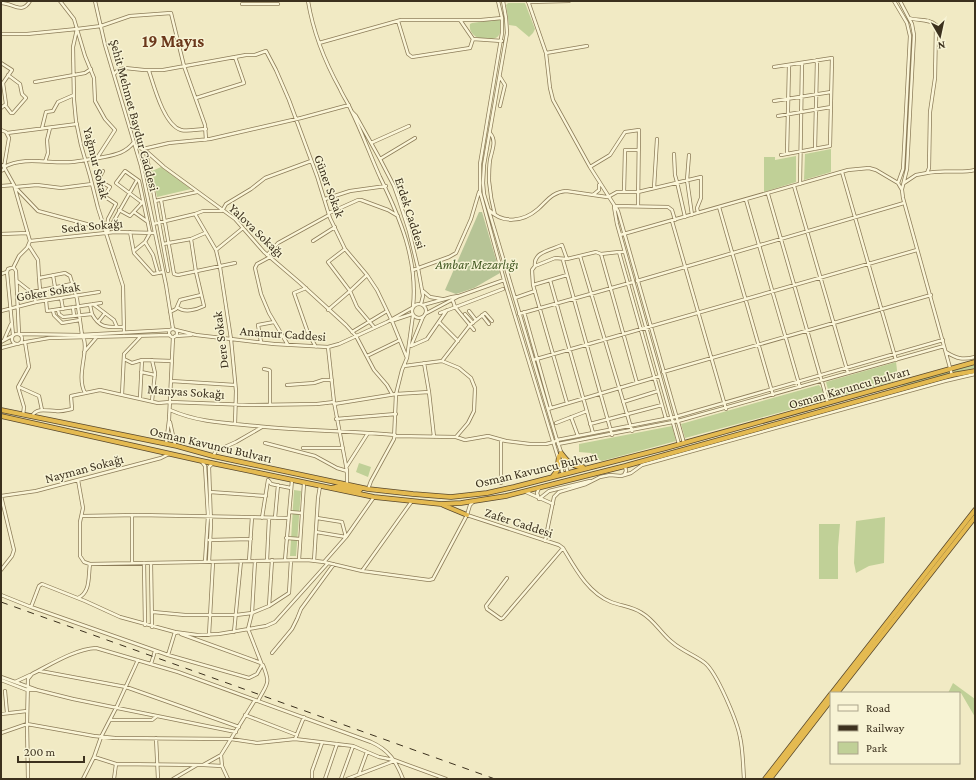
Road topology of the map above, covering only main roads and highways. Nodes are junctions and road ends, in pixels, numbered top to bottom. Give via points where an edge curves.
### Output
1 (975, 362) edge
2 (975, 373) edge
3 (1, 410) edge
4 (1, 416) edge
5 (166, 444) junction
6 (175, 445) junction
7 (165, 453) junction
8 (171, 454) junction
9 (589, 467) junction
10 (568, 473) junction
11 (552, 477) junction
12 (568, 480) junction
13 (329, 488) junction
14 (368, 489) junction
15 (441, 504) junction
16 (975, 510) edge
17 (467, 515) road end
18 (975, 517) edge
19 (834, 692) edge
20 (838, 692) edge
21 (830, 696) edge
22 (830, 701) edge
23 (769, 778) edge

1 - 9 highway, Osman Kavuncu Bulvarı
2 - 12 highway, Osman Kavuncu Bulvarı via 952,375 935,382 626,468
3 - 5 highway, Osman Kavuncu Bulvarı
4 - 7 highway, Osman Kavuncu Bulvarı
5 - 6 highway, Osman Kavuncu Bulvarı
5 - 7 highway
6 - 8 highway
6 - 14 highway, Osman Kavuncu Bulvarı via 213,456
7 - 8 highway, Osman Kavuncu Bulvarı
8 - 13 highway, Osman Kavuncu Bulvarı
9 - 10 highway, Osman Kavuncu Bulvarı
9 - 11 highway via 572,465 560,454 557,471
10 - 11 highway, Osman Kavuncu Bulvarı
10 - 12 highway
11 - 14 highway, Osman Kavuncu Bulvarı via 487,493 451,497
12 - 15 highway, Osman Kavuncu Bulvarı via 506,496
13 - 14 highway via 341,486 364,491
13 - 15 highway, Osman Kavuncu Bulvarı via 374,497
15 - 17 highway
16 - 19 highway
18 - 20 highway
21 - 23 highway
22 - 23 highway

